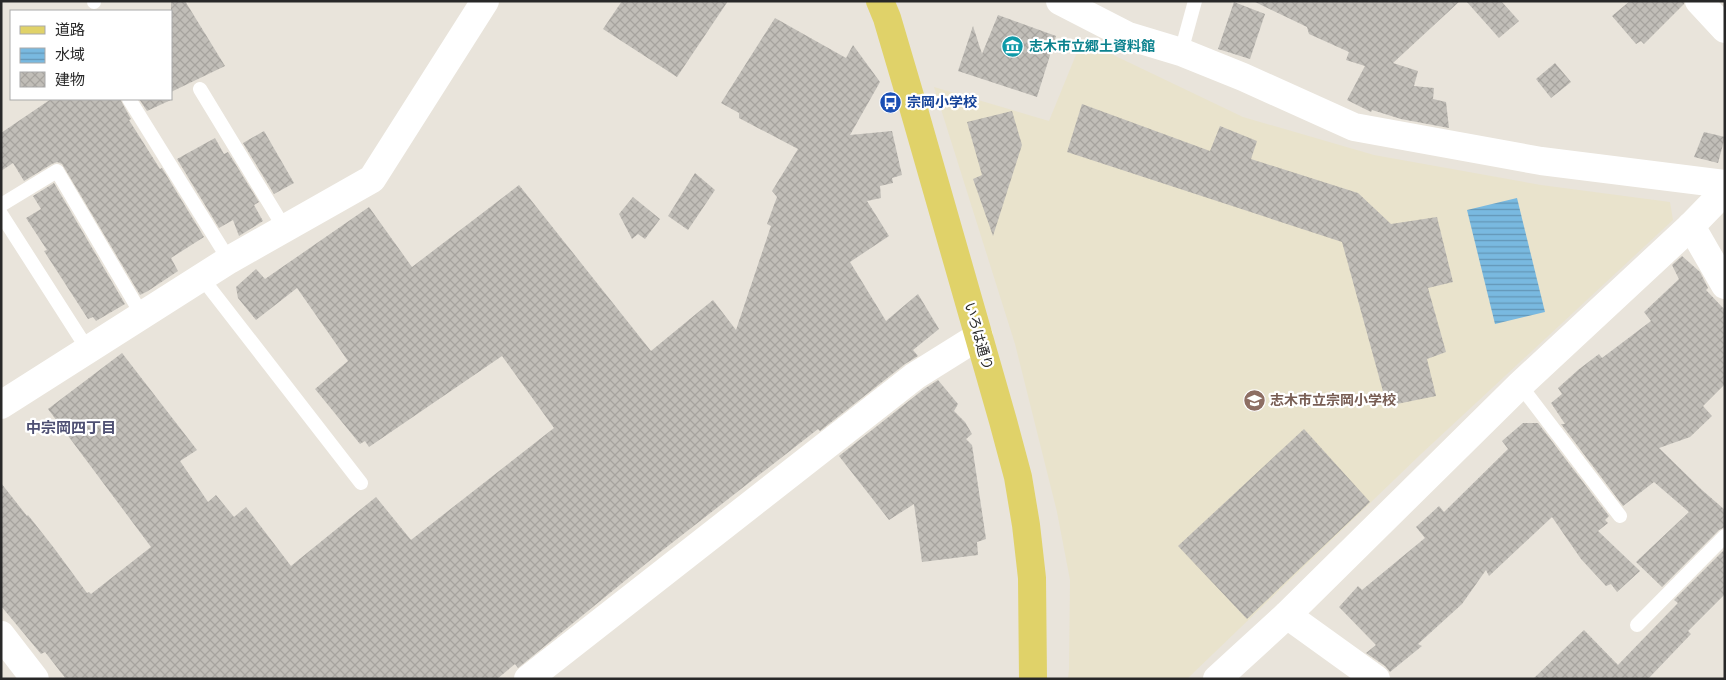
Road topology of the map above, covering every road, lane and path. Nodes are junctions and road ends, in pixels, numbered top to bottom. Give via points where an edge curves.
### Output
1 (485, 1) edge
2 (880, 1) edge
3 (1060, 1) edge
4 (1195, 1) edge
5 (1699, 1) edge
6 (1725, 29) edge
7 (1181, 52) junction
8 (200, 89) dead end
9 (130, 100) edge
10 (1725, 184) edge
11 (1725, 192) edge
12 (1, 205) edge
13 (1, 214) edge
14 (1692, 226) junction
15 (285, 229) junction
16 (229, 260) junction
17 (202, 278) junction
18 (1725, 285) edge
19 (142, 315) junction
20 (979, 336) junction
21 (88, 350) junction
22 (1520, 385) junction
23 (1, 405) edge
24 (361, 483) dead end
25 (1620, 516) dead end
26 (1725, 536) edge
27 (1286, 615) junction
28 (1637, 626) dead end
29 (1, 635) edge
30 (1227, 676) edge
31 (36, 679) edge
32 (528, 679) edge
33 (1032, 679) edge
34 (1376, 679) edge

1 - 15 street via 372,179
2 - 20 main road, いろは通り via 888,18
3 - 7 street via 1128,36
4 - 7 lane
5 - 6 street
7 - 10 street via 1354,127 1541,161
8 - 15 lane
9 - 16 lane
11 - 14 street
12 - 19 lane via 57,171
13 - 21 lane
14 - 18 street
14 - 22 street
15 - 16 street
16 - 17 street
17 - 19 street
17 - 24 lane
19 - 21 street
20 - 32 street via 915,376
20 - 33 main road, いろは通り via 1018,477 1026,525 1032,578
21 - 23 street
22 - 25 lane
22 - 27 street
26 - 28 lane
27 - 30 street
27 - 34 street
29 - 31 street

